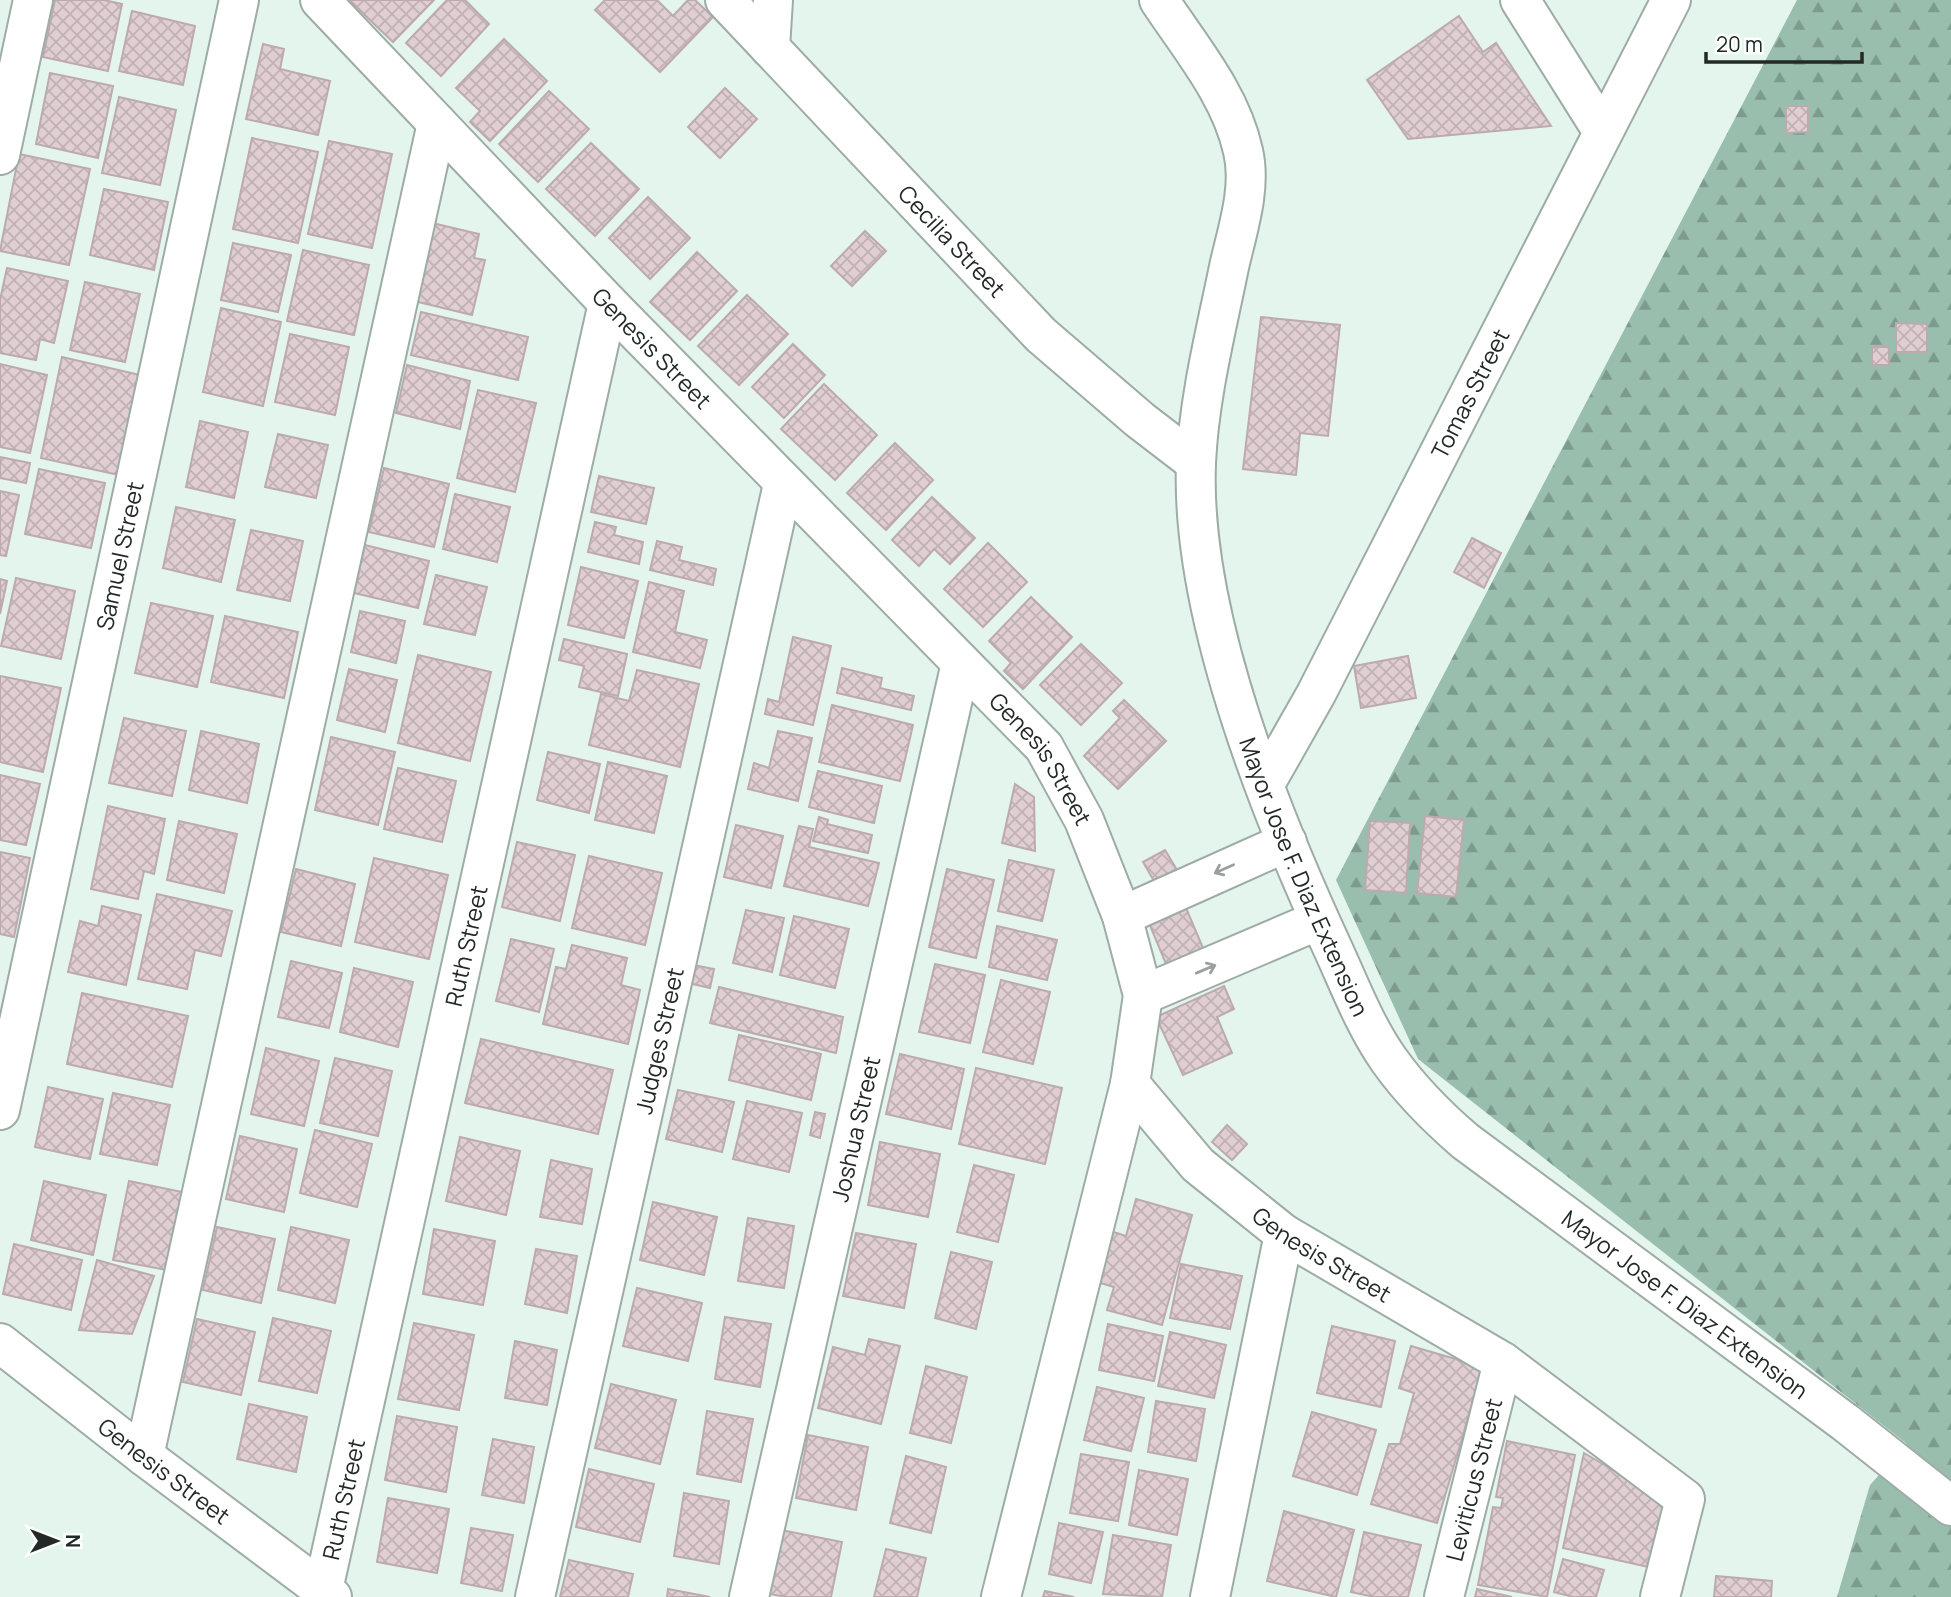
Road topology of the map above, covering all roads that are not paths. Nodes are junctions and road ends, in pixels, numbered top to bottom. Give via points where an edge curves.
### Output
1 (33, 0) edge
2 (239, 0) edge
3 (320, 0) edge
4 (725, 0) edge
5 (773, 0) edge
6 (1159, 0) edge
7 (1520, 0) edge
8 (1671, 0) edge
9 (770, 48) junction
10 (436, 123) junction
11 (1603, 132) junction
12 (0, 155) edge
13 (608, 303) junction
14 (1196, 463) junction
15 (783, 484) junction
16 (961, 663) junction
17 (1265, 783) junction
18 (1287, 842) junction
19 (1122, 916) junction
20 (1320, 920) junction
21 (1143, 996) junction
22 (1130, 1084) junction
23 (0, 1110) edge
24 (1284, 1234) junction
25 (0, 1343) edge
26 (1503, 1362) junction
27 (144, 1456) junction
28 (1951, 1506) edge
29 (328, 1594) edge
30 (535, 1597) edge
31 (749, 1597) edge
32 (1001, 1597) edge
33 (1210, 1597) edge
34 (1444, 1597) edge
35 (1660, 1597) edge

1 - 12 street
2 - 23 street, Samuel Street
3 - 10 street, Genesis Street
4 - 9 street, Cecilia Street
5 - 9 street
6 - 14 street, Mayor Jose F. Diaz Extension via 1217,88 1235,122 1244,153 1241,212 1210,358
7 - 11 street
8 - 11 street, Tomas Street
9 - 14 street, Cecilia Street via 1041,335
10 - 13 street, Genesis Street
10 - 27 street
11 - 17 street, Tomas Street via 1316,694
13 - 15 street, Genesis Street
13 - 29 street, Ruth Street
14 - 17 street, Mayor Jose F. Diaz Extension via 1200,539 1212,611 1231,686
15 - 16 street, Genesis Street
15 - 30 street, Judges Street
16 - 19 street, Genesis Street via 1044,747 1084,820
16 - 31 street, Joshua Street
17 - 18 street, Mayor Jose F. Diaz Extension
18 -> 19 street
18 - 20 street, Mayor Jose F. Diaz Extension
19 - 21 street, Genesis Street
21 -> 20 street
20 - 28 street, Mayor Jose F. Diaz Extension via 1387,1057 1424,1106
21 - 22 street, Genesis Street
22 - 24 street, Genesis Street via 1198,1165
22 - 32 street
24 - 26 street, Genesis Street
24 - 33 street
25 - 27 street, Genesis Street
26 - 34 street, Leviticus Street
26 - 35 street, Genesis Street via 1685,1499
27 - 29 street, Genesis Street

